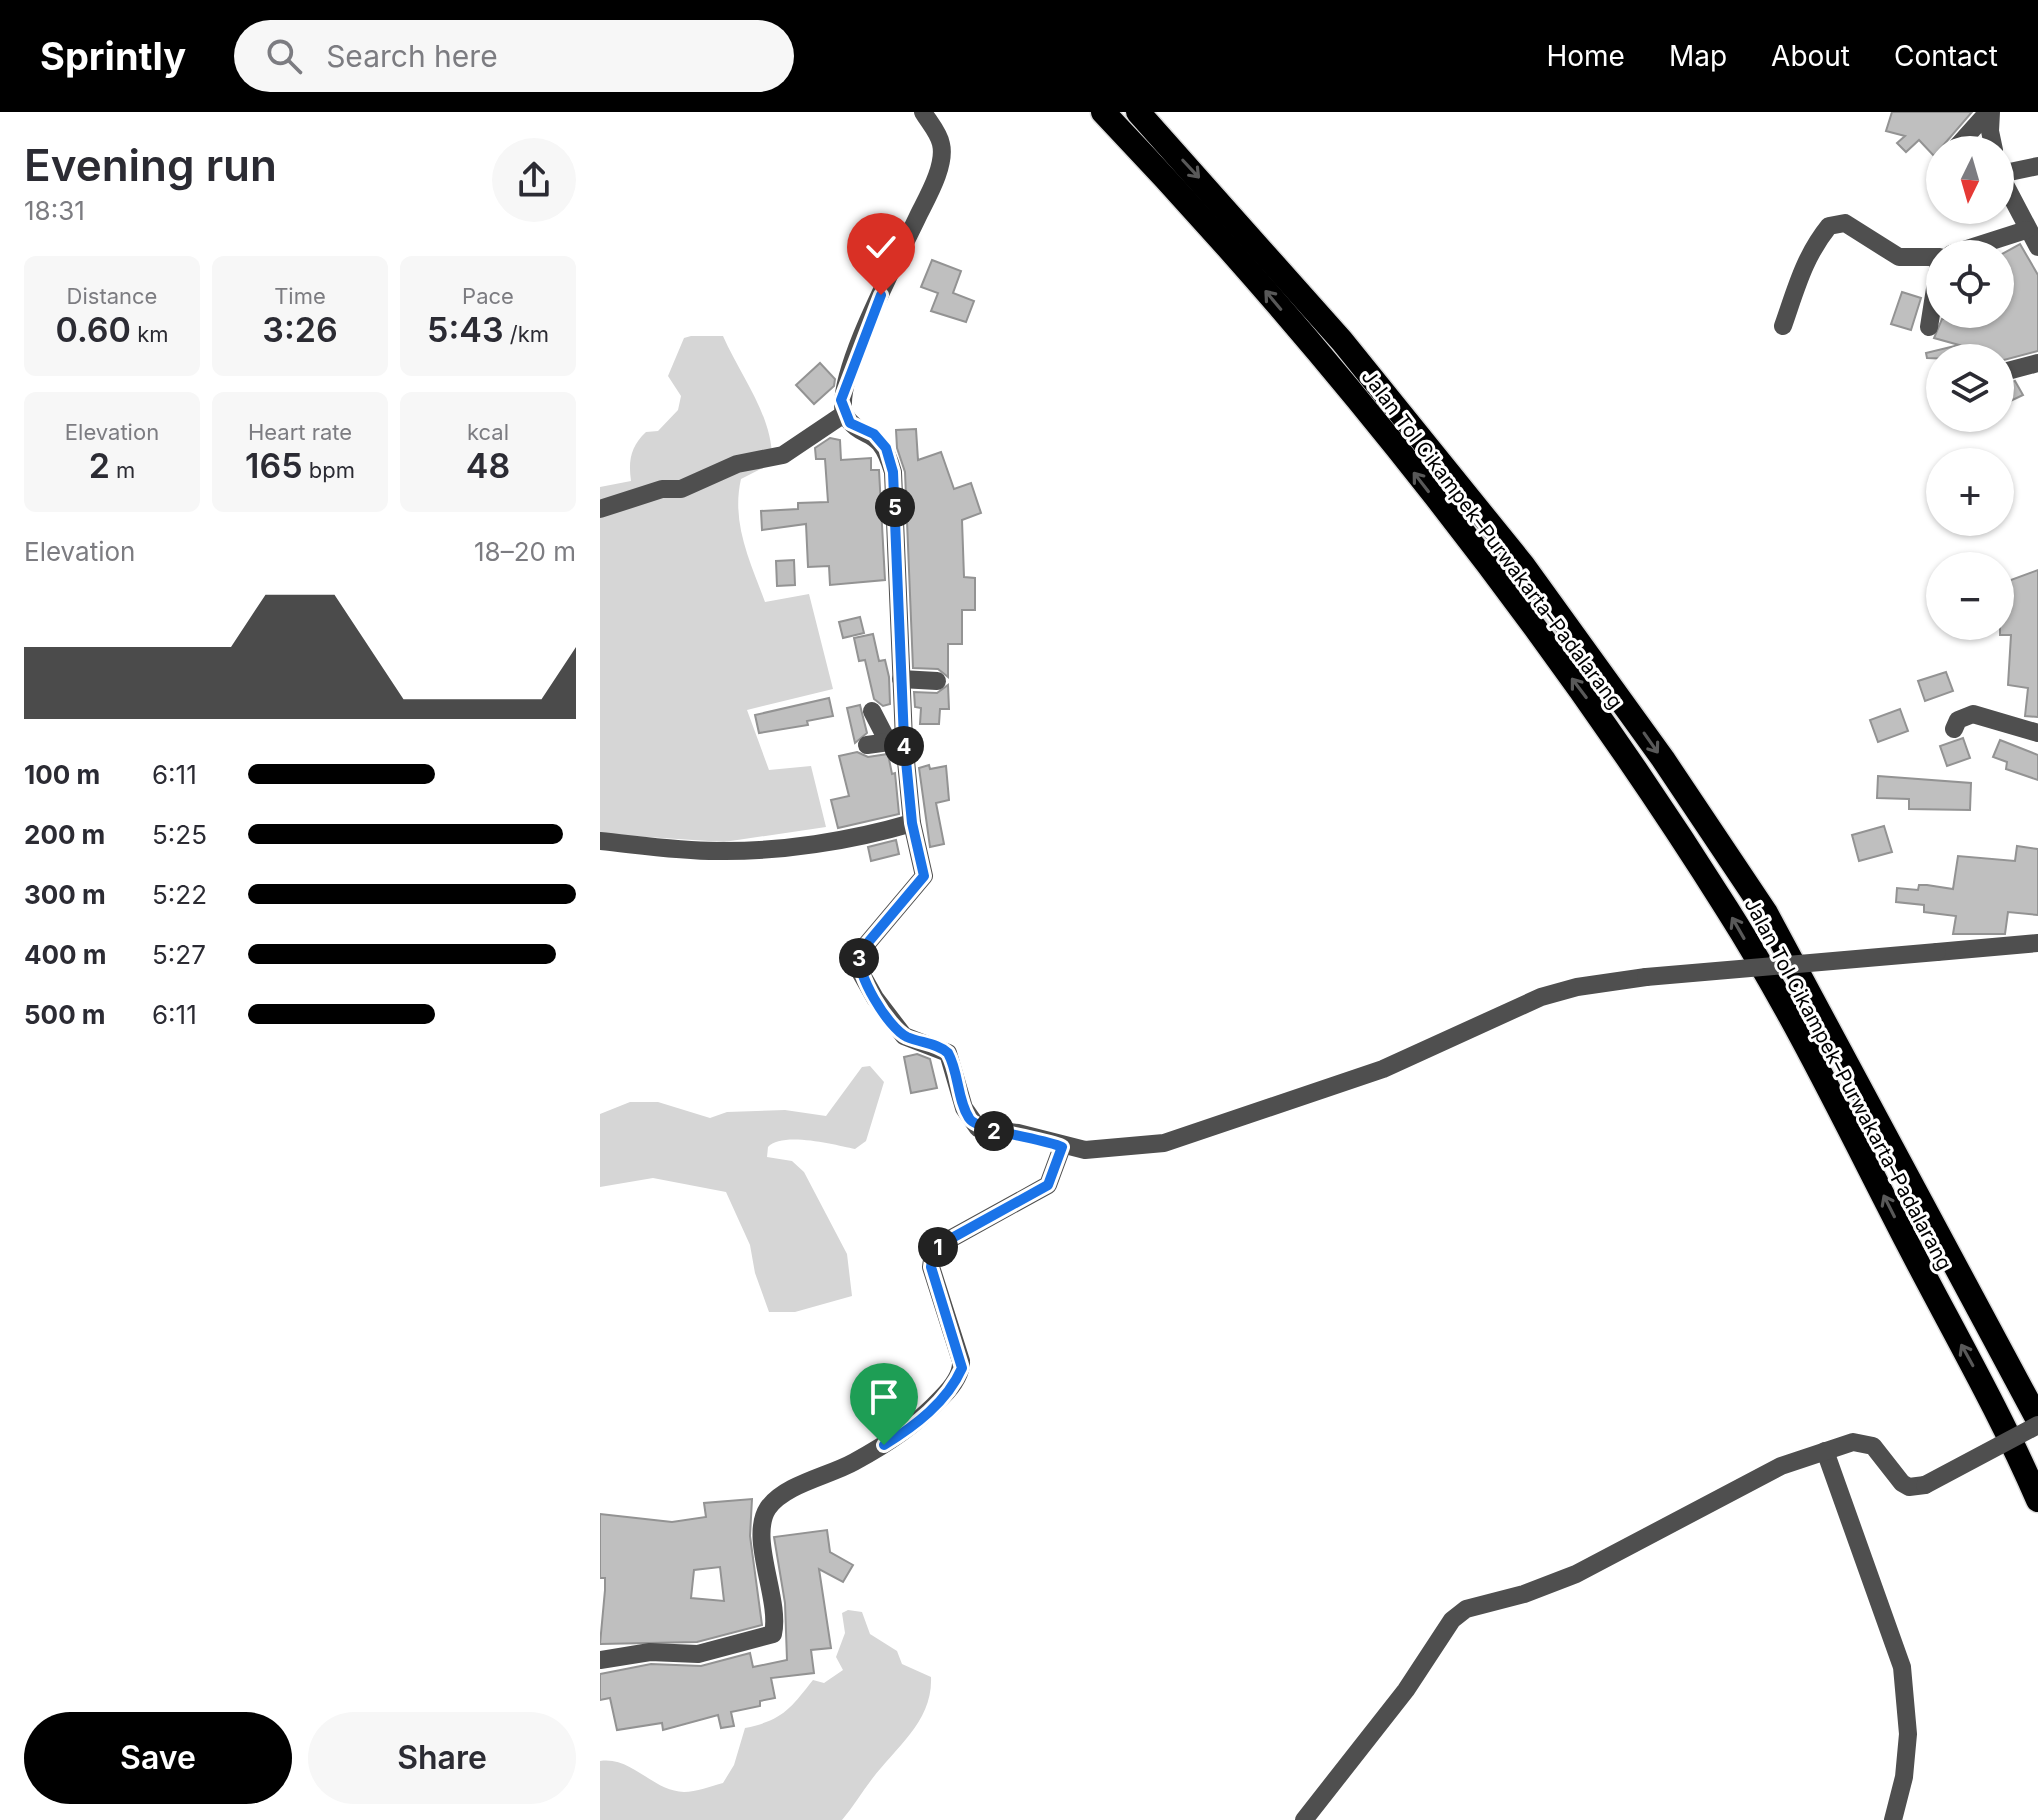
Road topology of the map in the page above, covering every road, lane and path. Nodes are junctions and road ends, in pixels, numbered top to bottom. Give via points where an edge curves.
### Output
1 (923, 112) edge
2 (1103, 112) edge
3 (1138, 112) edge
4 (1989, 112) edge
5 (1967, 136) edge
6 (1992, 136) edge
7 (2038, 166) edge
8 (2014, 172) edge
9 (2014, 205) edge
10 (2026, 230) junction
11 (1995, 240) edge
12 (2038, 247) edge
13 (1926, 257) edge
14 (1783, 326) dead end
15 (2038, 363) edge
16 (2014, 369) edge
17 (844, 414) junction
18 (600, 509) edge
19 (901, 679) junction
20 (937, 681) dead end
21 (872, 711) dead end
22 (1954, 729) dead end
23 (2038, 733) edge
24 (896, 741) junction
25 (867, 745) dead end
26 (912, 823) junction
27 (600, 841) edge
28 (2038, 943) edge
29 (1062, 1147) junction
30 (2015, 1377) junction
31 (1985, 1387) junction
32 (2038, 1423) edge
33 (1825, 1451) junction
34 (2038, 1500) edge
35 (600, 1660) edge
36 (1304, 1820) edge
37 (1893, 1820) edge

1 - 17 street via 941,145 939,164 856,356 841,400
31 -> 2 highway, Jalan Tol Cikampek–Purwakarta–Padalarang via 1728,910 1588,701 1324,360 1205,219
3 -> 30 highway, Jalan Tol Cikampek–Purwakarta–Padalarang via 1342,341 1523,565 1663,759 1766,913
4 - 5 street
4 - 6 street
7 - 8 street
9 - 10 street
10 - 11 street
10 - 12 street
13 - 14 street via 1899,257 1845,223 1829,226 1799,273
15 - 16 street
17 - 18 street via 783,455 737,464 681,489 662,489
17 - 19 street via 886,448 893,472
19 - 20 street
19 - 24 street
21 - 24 street
22 - 23 street via 1958,720 1973,714
24 - 25 street
24 - 26 street
26 - 27 street via 750,851
26 - 29 street via 923,881 860,952 858,968 904,1036 948,1053 974,1125
28 - 29 street, bridge via 1577,987 1541,997 1383,1069 1190,1136 1110,1150
29 - 35 street via 1048,1185 933,1253 931,1267 961,1361 947,1392 904,1432 784,1495 765,1513 762,1533 773,1634 698,1654 650,1652
30 - 31 street
30 - 32 highway, Jalan Tol Cikampek–Purwakarta–Padalarang
31 - 34 highway, Jalan Tol Cikampek–Purwakarta–Padalarang
32 - 33 street, bridge via 1925,1485 1902,1483 1865,1442
33 - 36 street via 1781,1466 1576,1574 1459,1612 1406,1690
33 - 37 street via 1902,1667 1908,1734

